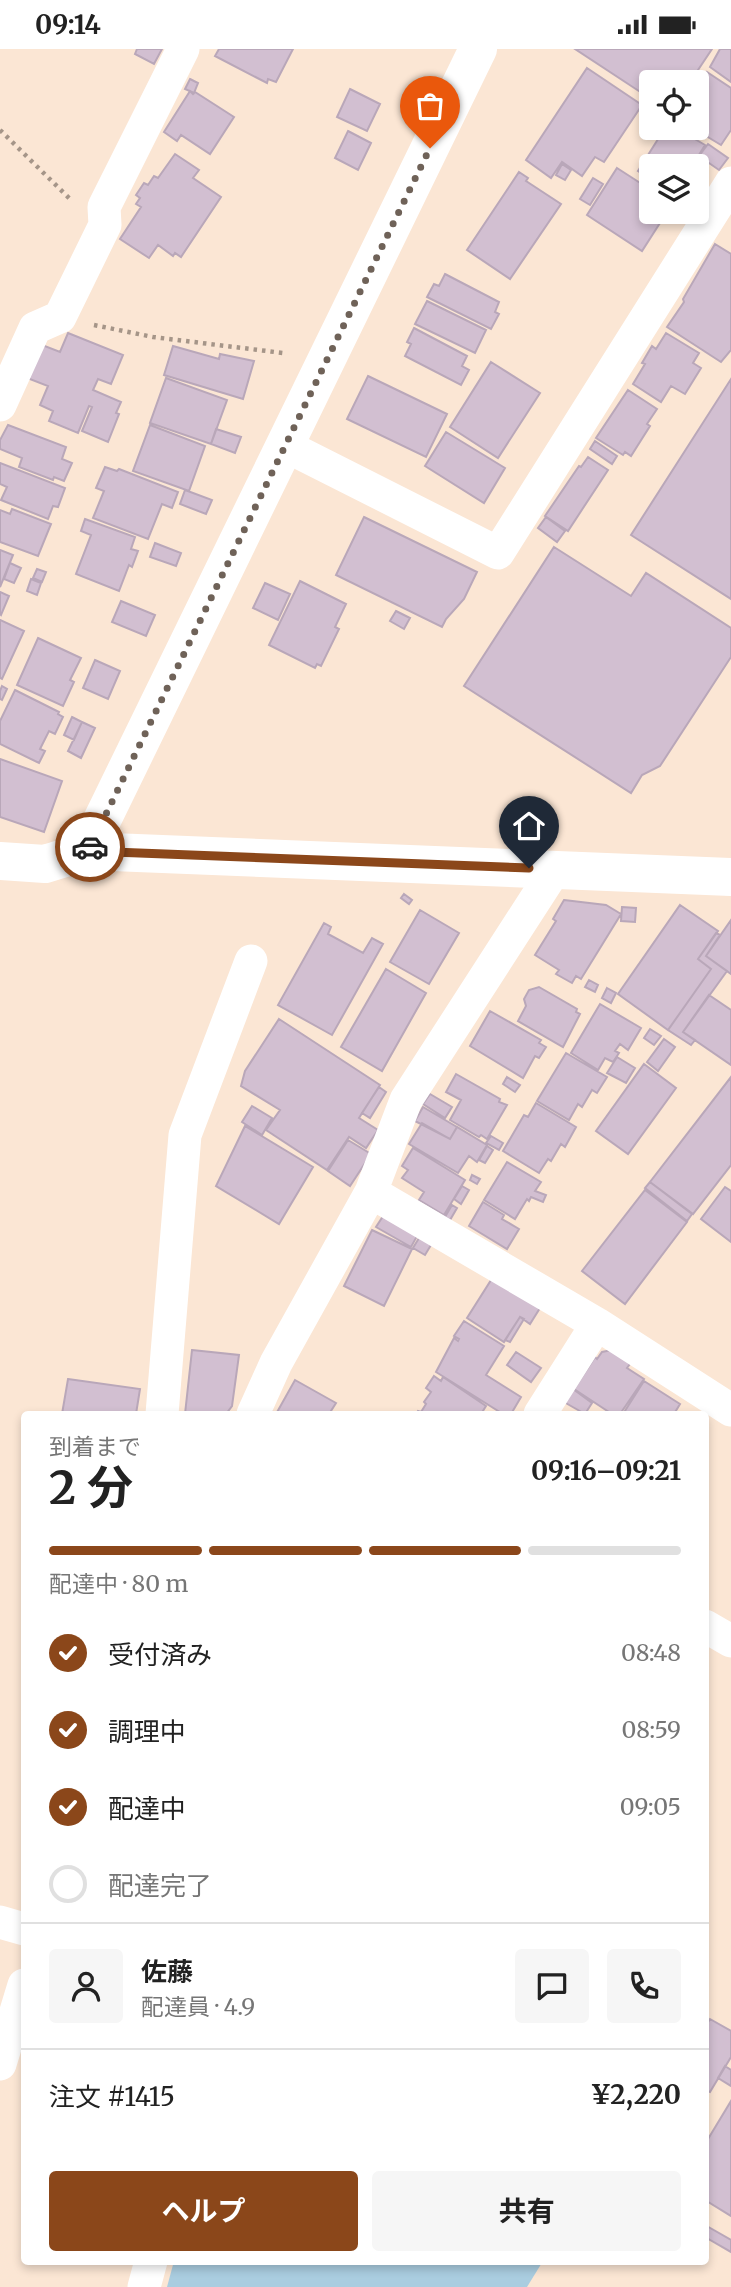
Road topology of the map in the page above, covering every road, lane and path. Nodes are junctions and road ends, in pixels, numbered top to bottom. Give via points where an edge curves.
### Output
1 (183, 49) edge
2 (478, 49) edge
3 (0, 130) edge
4 (731, 183) edge
5 (105, 225) junction
6 (60, 317) junction
7 (283, 353) dead end
8 (0, 405) edge
9 (284, 445) junction
10 (87, 851) junction
11 (0, 861) edge
12 (555, 869) junction
13 (731, 877) edge
14 (251, 961) dead end
15 (371, 1192) junction
16 (597, 1324) junction
17 (731, 1410) edge
18 (162, 1411) edge
19 (254, 1411) edge
20 (542, 1411) edge
21 (709, 1628) edge
22 (731, 1641) edge
23 (0, 1923) edge
24 (21, 1928) edge
25 (21, 1995) edge
26 (0, 2064) edge
27 (150, 2265) edge
28 (144, 2287) edge

1 - 5 street via 104,207
2 - 9 street
3 - 5 path via 66,196
4 - 9 street via 498,553
5 - 6 street
6 - 7 path via 153,337
6 - 8 street via 35,328
9 - 10 street
10 - 11 street via 45,864
10 - 12 street
12 - 13 street
12 - 15 street via 406,1100
14 - 18 street via 185,1135
15 - 16 street
15 - 19 street
16 - 17 street
16 - 20 street
21 - 22 street
23 - 24 street
25 - 26 street
27 - 28 street

